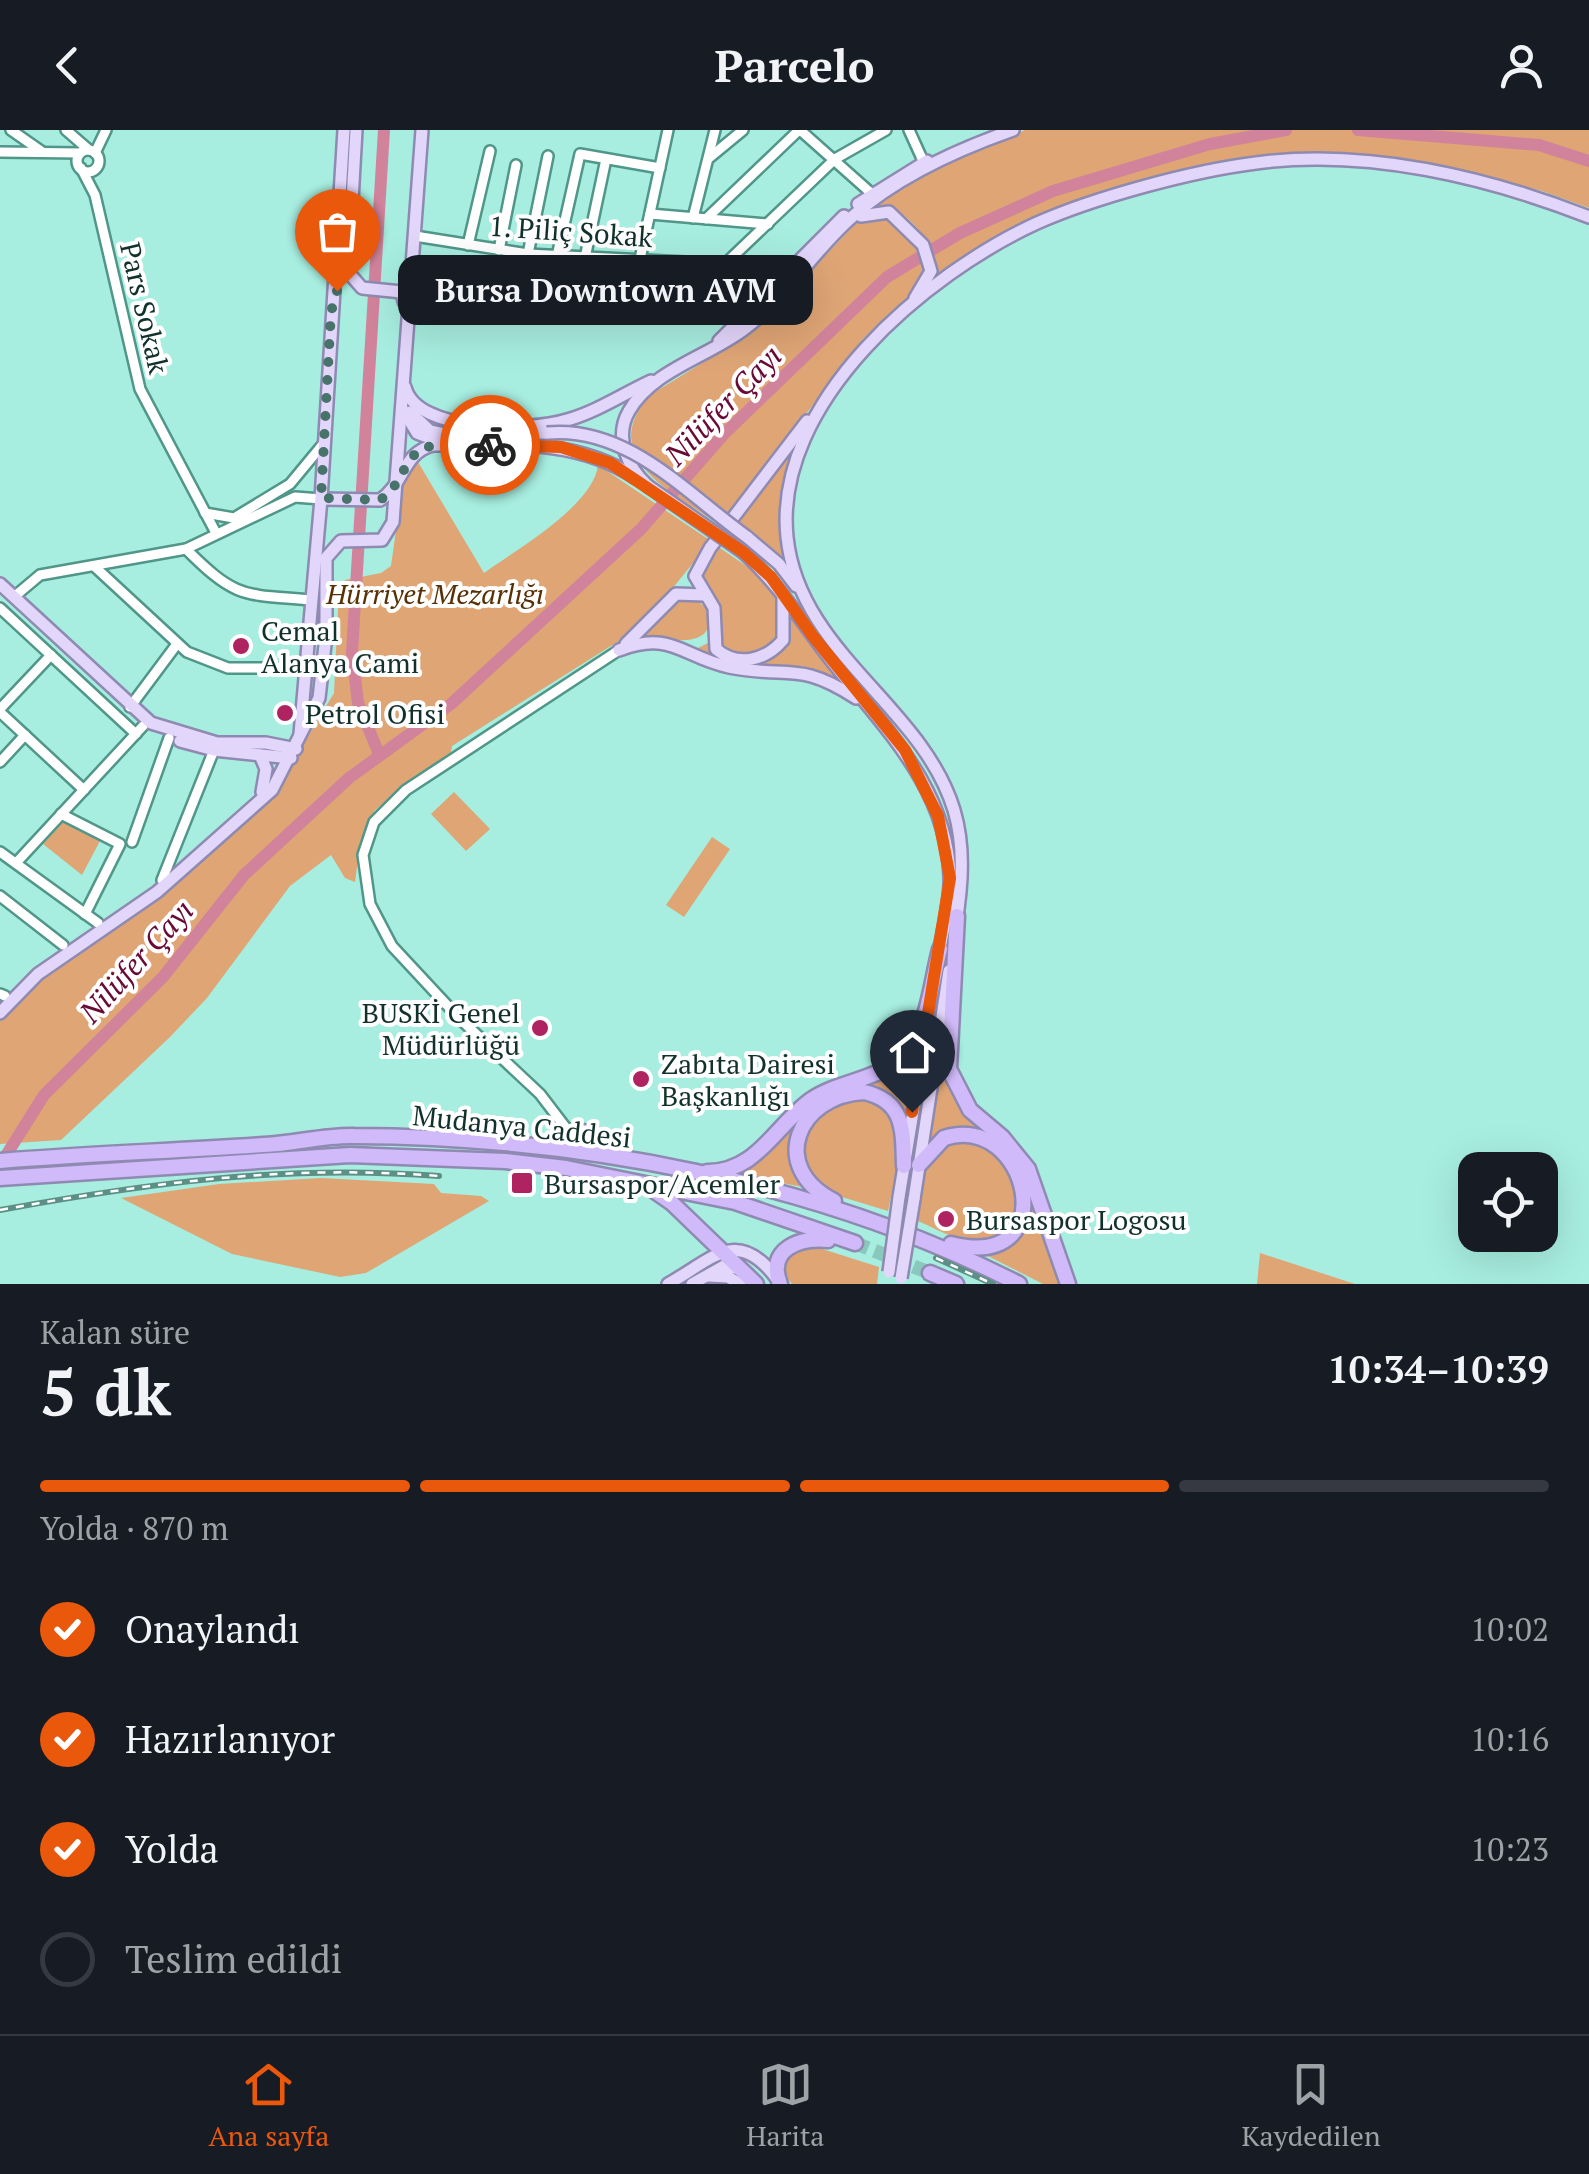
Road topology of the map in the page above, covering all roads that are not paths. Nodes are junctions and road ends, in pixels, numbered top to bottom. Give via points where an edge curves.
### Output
1 (11, 130) edge
2 (66, 130) edge
3 (106, 130) edge
4 (344, 130) edge
5 (356, 130) edge
6 (422, 130) edge
7 (668, 130) edge
8 (715, 130) edge
9 (742, 130) edge
10 (799, 130) edge
11 (886, 130) edge
12 (909, 130) edge
13 (994, 130) edge
14 (1013, 130) edge
15 (0, 152) edge
16 (43, 152) junction
17 (88, 152) junction
18 (490, 152) dead end
19 (548, 156) dead end
20 (606, 158) junction
21 (707, 160) junction
22 (835, 160) junction
23 (924, 163) junction
24 (98, 164) junction
25 (516, 165) dead end
26 (81, 168) junction
27 (660, 168) junction
28 (871, 193) junction
29 (95, 195) junction
30 (650, 214) junction
31 (1589, 216) edge
32 (693, 218) junction
33 (706, 219) junction
34 (768, 224) junction
35 (414, 236) junction
36 (830, 241) junction
37 (468, 246) junction
38 (499, 250) junction
39 (528, 254) junction
40 (557, 256) junction
41 (585, 258) junction
42 (640, 259) junction
43 (348, 263) junction
44 (725, 264) junction
45 (785, 272) junction
46 (910, 306) junction
47 (331, 312) junction
48 (702, 355) junction
49 (673, 371) junction
50 (402, 372) junction
51 (834, 386) junction
52 (402, 388) junction
53 (401, 403) junction
54 (324, 443) junction
55 (449, 445) junction
56 (395, 486) junction
57 (648, 486) junction
58 (295, 497) junction
59 (321, 498) junction
60 (205, 512) junction
61 (319, 518) junction
62 (216, 533) junction
63 (186, 550) junction
64 (94, 566) junction
65 (780, 590) junction
66 (5, 595) edge
67 (704, 596) junction
68 (805, 597) junction
69 (312, 600) junction
70 (716, 621) junction
71 (177, 644) junction
72 (681, 646) junction
73 (618, 650) junction
74 (51, 655) junction
75 (307, 668) junction
76 (866, 704) junction
77 (130, 707) junction
78 (0, 710) edge
79 (139, 730) junction
80 (24, 735) junction
81 (169, 738) junction
82 (263, 749) junction
83 (214, 750) junction
84 (291, 752) junction
85 (0, 762) edge
86 (84, 790) junction
87 (262, 792) junction
88 (61, 814) junction
89 (0, 842) edge
90 (132, 842) dead end
91 (2, 855) edge
92 (16, 863) junction
93 (162, 880) junction
94 (2, 903) edge
95 (85, 914) junction
96 (957, 916) junction
97 (98, 924) junction
98 (63, 944) junction
99 (940, 949) junction
100 (2, 997) edge
101 (0, 1014) edge
102 (584, 1132) joint
103 (0, 1157) edge
104 (912, 1166) junction
105 (661, 1167) junction
106 (0, 1178) edge
107 (640, 1181) junction
108 (862, 1215) junction
109 (703, 1235) junction
110 (916, 1235) junction
111 (723, 1253) junction
112 (703, 1271) junction
113 (930, 1273) tunnel mouth
114 (741, 1276) edge
115 (894, 1280) edge
116 (778, 1282) edge
117 (668, 1284) edge
118 (692, 1284) edge
119 (756, 1284) edge
120 (956, 1284) edge
121 (1019, 1284) edge
122 (1068, 1284) edge

1 - 16 street
2 - 17 street
3 - 17 street
4 - 47 main road
5 - 43 main road
6 - 35 main road
7 - 27 street
8 - 21 street
9 - 21 street
10 - 22 street
10 - 33 street
11 - 22 street
12 - 23 street
13 - 23 main road
14 - 36 main road via 878,198
15 - 16 street
16 - 17 street
17 - 24 street
17 - 26 street
18 - 37 street
19 - 39 street
20 - 27 street
20 - 40 street via 580,154
20 - 41 street
21 - 32 street
22 - 28 street
22 - 34 street
23 - 28 main road
24 - 26 street
24 - 29 street
25 - 38 street
26 - 29 street
27 - 30 street
28 - 45 main road
29 - 60 street, Pars Sokak via 140,389
30 - 32 street
30 - 42 street
31 - 46 main road via 1526,193 1376,163 1258,162 1037,223
32 - 33 street
33 - 34 street
34 - 44 street
35 - 37 street, 1. Piliç Sokak
35 - 50 main road
36 - 46 main road via 867,212 898,216 929,258 927,282
36 - 48 main road via 749,326
37 - 38 street, 1. Piliç Sokak
38 - 39 street, 1. Piliç Sokak
39 - 40 street, 1. Piliç Sokak
40 - 41 street, 1. Piliç Sokak
41 - 42 street, 1. Piliç Sokak
42 - 44 street, 1. Piliç Sokak
43 - 47 main road
43 - 53 main road via 362,288 404,295
44 - 45 street, 1. Piliç Sokak
45 - 48 main road
46 - 51 main road
47 - 54 main road
48 - 49 main road
49 - 50 main road via 586,414 537,425 435,418 414,407
49 - 57 main road via 638,399 623,426 631,468
50 - 52 main road
51 - 67 main road via 697,569
51 - 68 main road via 799,452 787,495 787,540
52 - 53 main road
52 - 68 main road, bridge via 411,413 430,431 608,438 747,537
53 - 55 main road via 417,433
53 - 56 main road
54 - 59 main road
54 - 60 street via 290,484 234,518
55 - 56 main road via 416,452
55 - 57 main road via 561,447 610,463
56 - 59 main road via 380,500
56 - 84 main road via 390,530 375,541 336,543 326,558 323,681 311,721
57 - 65 main road, bridge via 743,552
58 - 59 street
58 - 61 street
58 - 62 street
59 - 61 main road
60 - 62 street, Pars Sokak
61 - 69 main road
62 - 63 street
63 - 64 street
63 - 69 street via 222,586
64 - 66 street via 40,576
64 - 71 street
65 - 70 main road via 784,640 760,658 725,656 714,640
65 - 76 main road
66 - 74 street
66 - 77 main road
66 - 79 main road
67 - 70 main road
67 - 73 main road via 676,594
68 - 96 main road via 827,637 927,754 944,786 962,851
69 - 75 main road
70 - 72 main road via 706,640
71 - 75 street via 228,668
71 - 77 street
72 - 73 main road via 661,640
72 - 76 main road via 726,666 826,678
73 - 102 street via 406,790 374,822 363,855 370,904 392,946 566,1128
74 - 78 street
74 - 79 street
75 - 84 main road via 302,730
76 - 99 main road via 905,750 938,816 950,878
77 - 82 main road via 151,723 192,737
78 - 80 street
79 - 81 main road
79 - 86 street
80 - 85 street
80 - 86 street
81 - 83 main road
81 - 90 street
82 - 83 main road
82 - 84 main road
82 - 87 main road
83 - 93 street
84 - 87 main road
84 - 101 main road via 272,790 224,836 157,892 63,953
86 - 88 street
87 - 93 main road
88 - 92 street
88 - 95 street via 120,844
89 - 91 street
91 - 92 street
92 - 95 street
93 - 97 main road
94 - 98 street
95 - 97 street
96 - 104 main road
96 - 122 highway via 949,1069 970,1110 1028,1169
97 - 98 main road
98 - 100 main road
99 - 104 main road
99 - 105 highway via 920,1028 905,1054 808,1102 737,1168
102 - 105 highway via 602,1150
103 - 105 highway, Mudanya Caddesi via 349,1136 511,1144
104 - 108 highway via 900,1115 876,1094 842,1095 809,1119 795,1150 798,1171 808,1187
104 - 110 highway via 944,1138 978,1136 1002,1152 1025,1201 1013,1236 990,1248
104 - 115 main road, bridge via 914,1199
104 - 115 main road, bridge via 899,1196
105 - 108 highway, Mudanya Caddesi
106 - 107 highway, Mudanya Caddesi via 400,1154 540,1164
107 - 109 highway
107 - 116 highway, Mudanya Caddesi via 735,1202 855,1243 794,1242 778,1258
108 - 110 highway, Mudanya Caddesi
109 - 111 highway
109 - 112 main road
110 - 121 highway, Mudanya Caddesi
111 - 112 main road
111 - 114 highway
111 - 116 main road via 752,1251
112 - 114 main road via 724,1266
112 - 117 main road
112 - 118 main road
113 - 120 highway
114 - 119 highway

